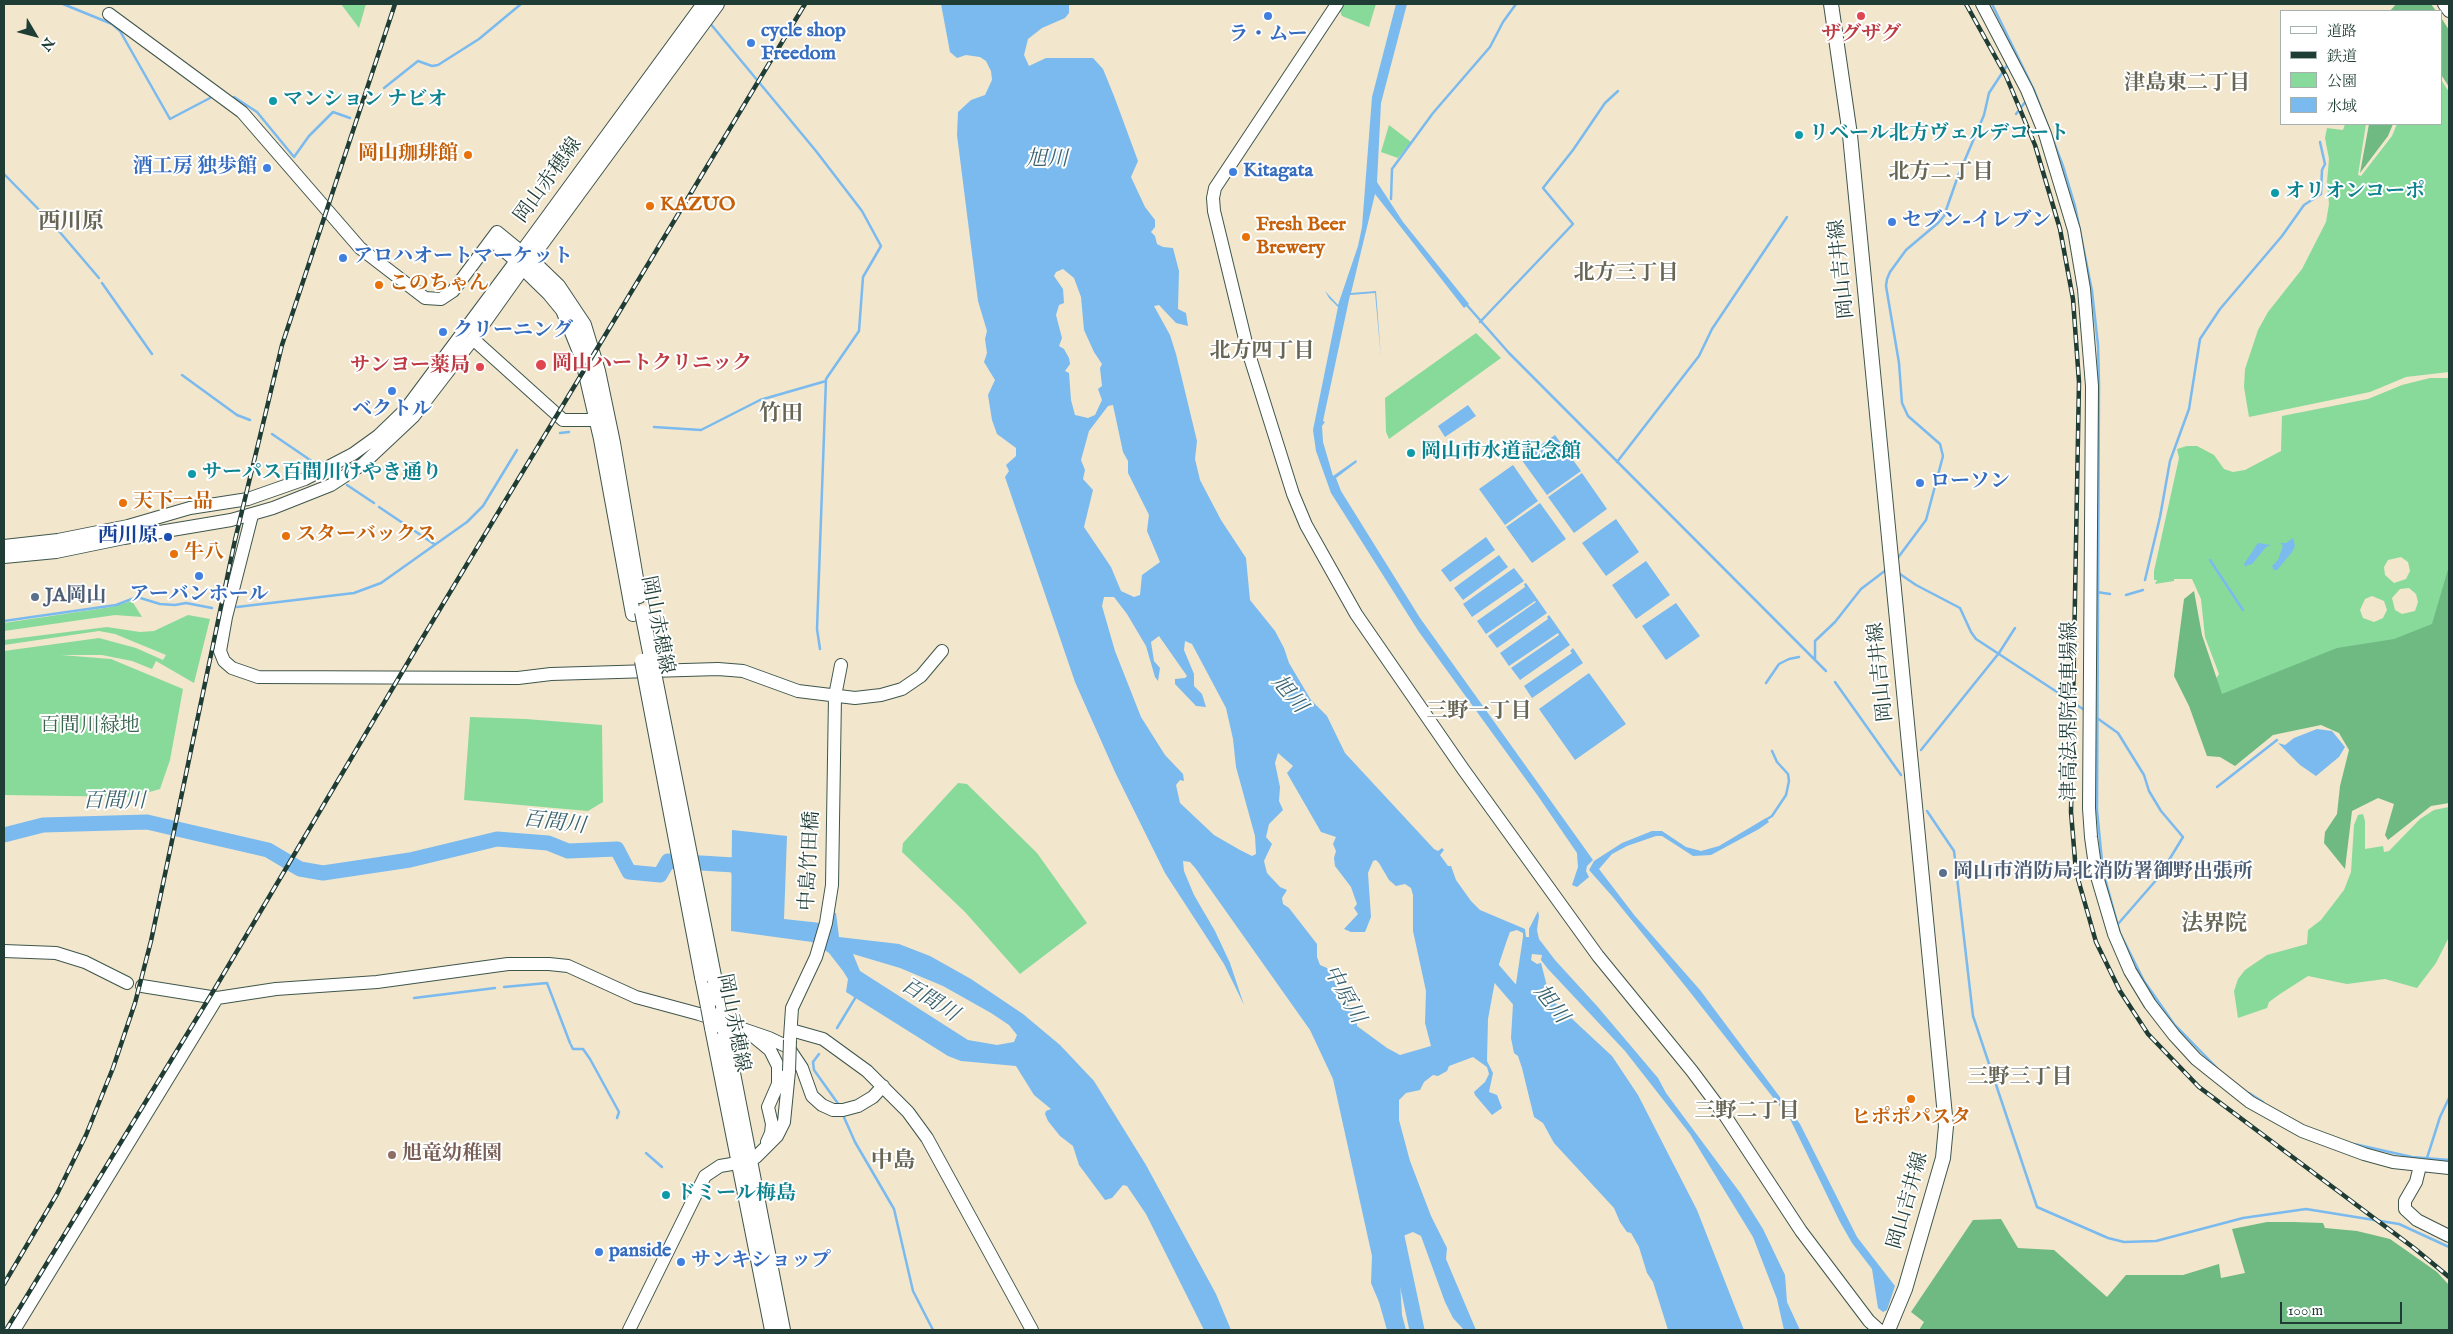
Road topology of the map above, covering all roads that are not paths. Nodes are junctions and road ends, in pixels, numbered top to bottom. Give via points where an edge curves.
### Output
1 (1338, 4) edge
2 (1831, 4) edge
3 (1982, 4) edge
4 (2444, 4) edge
5 (711, 6) edge
6 (2449, 11) edge
7 (109, 14) dead end
8 (523, 260) junction
9 (473, 340) junction
10 (601, 420) junction
11 (252, 515) junction
12 (4, 546) edge
13 (4, 557) edge
14 (942, 650) dead end
15 (841, 666) dead end
16 (835, 696) junction
17 (4, 951) edge
18 (128, 983) dead end
19 (142, 986) dead end
20 (217, 998) junction
21 (740, 1028) junction
22 (790, 1035) junction
23 (883, 1086) junction
24 (764, 1149) junction
25 (744, 1162) junction
26 (2420, 1166) junction
27 (2449, 1168) edge
28 (2449, 1236) edge
29 (14, 1330) edge
30 (629, 1330) edge
31 (772, 1330) edge
32 (783, 1330) edge
33 (1032, 1330) edge
34 (1879, 1330) edge
35 (1888, 1330) edge

1 - 34 street via 1215,188 1213,198 1248,350 1281,461 1300,510 1356,614 1462,769 1598,956 1718,1107 1801,1231
2 - 35 main road, 岡山吉井線 via 1850,135 1946,1126 1943,1158 1905,1288
3 - 26 street, 津高法界院停車場線 via 2030,96 2064,194 2080,263 2092,386 2089,808 2096,873 2114,934 2130,971 2150,1004 2196,1059 2250,1102 2302,1131 2394,1162
4 - 6 street
5 - 8 main road, 岡山赤穂線
7 - 8 street via 242,112 360,248 426,298 441,299 453,291 494,236
8 - 9 street
8 - 10 main road, 岡山赤穂線 via 563,310 582,357
8 - 12 street via 405,410 378,436 326,469 248,499 190,508 128,526 58,540
9 - 10 street via 563,420
9 - 11 street via 413,417 363,464 310,496
10 - 25 main road, 岡山赤穂線, bridge
11 - 13 street via 56,552
11 - 16 street via 220,651 224,661 243,673 258,677 518,678 718,669 743,671 798,691
14 - 16 street via 921,676 902,688 881,695
15 - 16 street, 中島竹田橋
16 - 22 street, 中島竹田橋 via 832,885 816,957 792,1008
17 - 18 street via 63,955
19 - 20 street
20 - 21 street via 276,989 370,983 508,964 549,964 568,966 636,997
20 - 29 street
21 - 23 street via 788,1047 802,1068 812,1096 833,1110 858,1106
21 - 24 street via 762,1042 778,1066 778,1084 768,1107 772,1133
22 - 23 street via 823,1039 868,1071
22 - 24 street, bridge via 784,1122
23 - 33 street via 927,1138
24 - 25 street
25 - 30 street via 720,1166 705,1176
25 - 31 main road, 岡山赤穂線
25 - 32 main road, 岡山赤穂線
26 - 27 street, 津高法界院停車場線
26 - 28 street via 2416,1182 2405,1201 2405,1210 2416,1220

